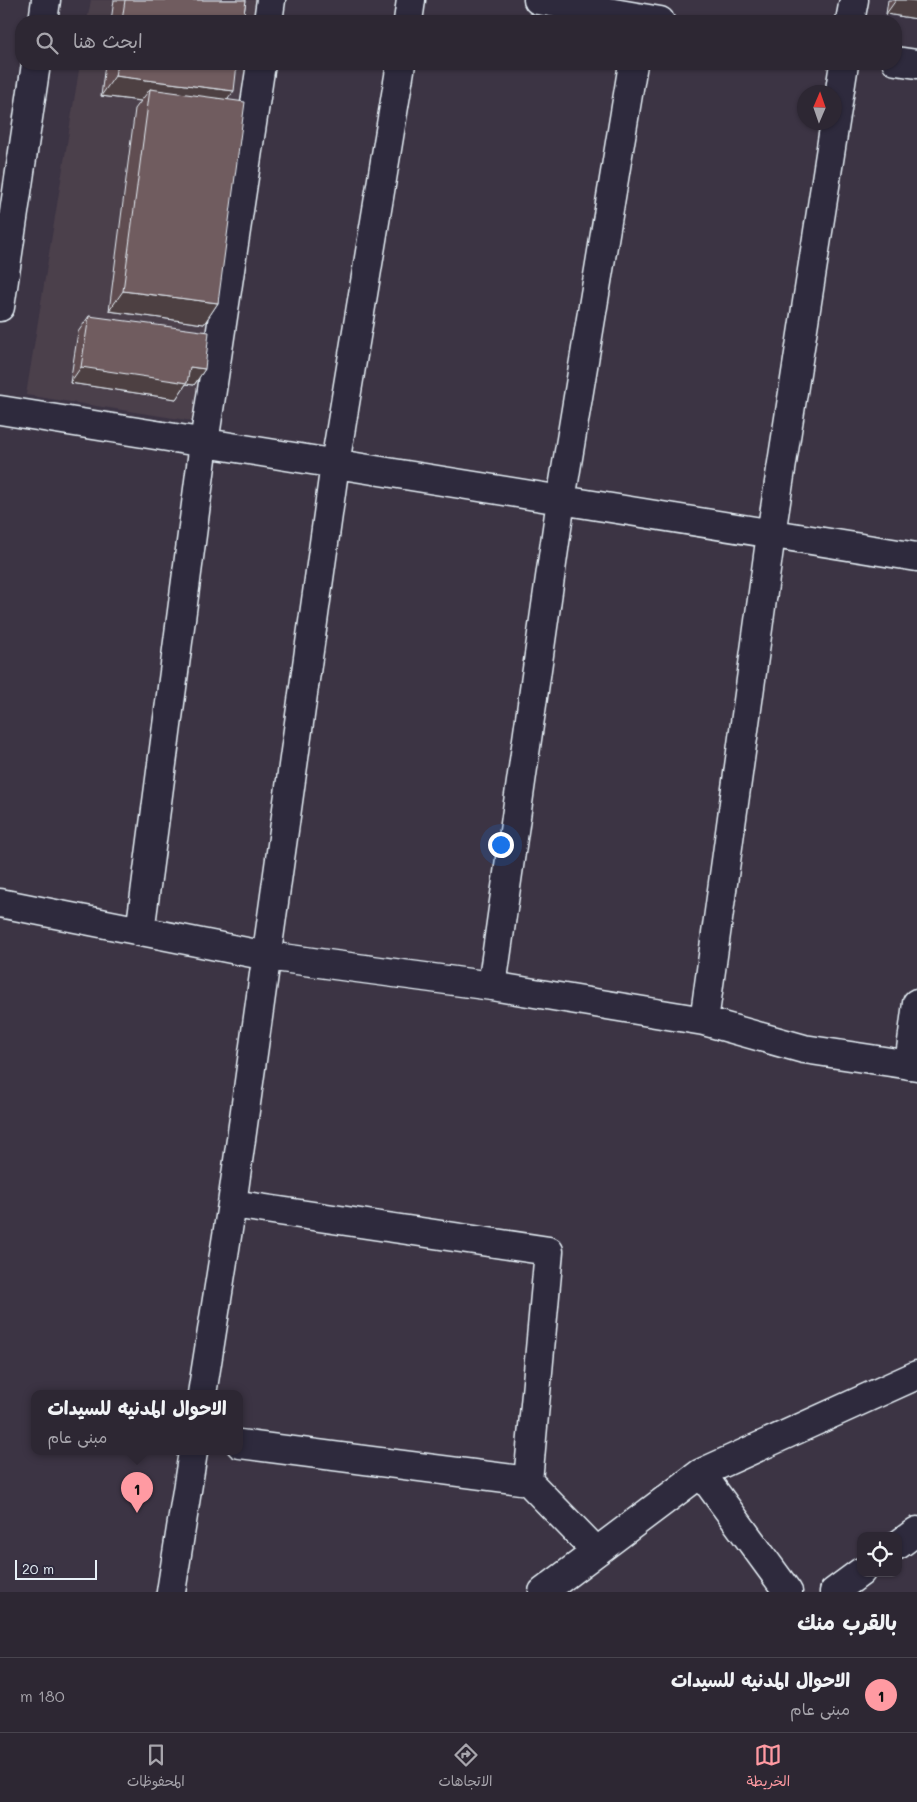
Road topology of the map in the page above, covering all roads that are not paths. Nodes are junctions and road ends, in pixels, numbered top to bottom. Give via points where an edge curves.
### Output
1 (46, 0) edge
2 (271, 0) edge
3 (411, 0) edge
4 (538, 0) edge
5 (854, 0) edge
6 (44, 15) edge
7 (269, 15) edge
8 (409, 15) edge
9 (646, 15) edge
10 (851, 15) edge
11 (902, 62) edge
12 (917, 64) edge
13 (35, 70) edge
14 (260, 70) edge
15 (400, 70) edge
16 (632, 70) edge
17 (843, 70) edge
18 (0, 308) edge
19 (0, 410) edge
20 (204, 442) junction
21 (335, 464) junction
22 (561, 500) junction
23 (770, 534) junction
24 (917, 557) edge
25 (0, 902) edge
26 (140, 932) junction
27 (267, 956) junction
28 (492, 986) junction
29 (917, 1003) edge
30 (704, 1021) junction
31 (913, 1065) edge
32 (232, 1204) junction
33 (917, 1376) edge
34 (203, 1390) edge
35 (243, 1444) edge
36 (193, 1455) edge
37 (701, 1473) junction
38 (528, 1481) junction
39 (917, 1531) edge
40 (902, 1542) edge
41 (596, 1551) junction
42 (857, 1575) edge
43 (171, 1592) edge
44 (543, 1592) edge
45 (788, 1592) edge
46 (834, 1592) edge

1 - 6 street
2 - 7 street
3 - 8 street
4 - 9 street
5 - 10 street
11 - 12 street
13 - 18 street
14 - 20 street
15 - 21 street
16 - 22 street
17 - 23 street
19 - 20 street
20 - 21 street
20 - 26 street
21 - 22 street
21 - 27 street
22 - 23 street
22 - 28 street
23 - 24 street
23 - 30 street
25 - 26 street
26 - 27 street
27 - 28 street
27 - 32 street
28 - 30 street
29 - 31 street
30 - 31 street via 804,1049
32 - 34 street
32 - 38 street via 549,1251
33 - 37 street
35 - 38 street
36 - 43 street
37 - 41 street
37 - 45 street
38 - 41 street
39 - 40 street
41 - 44 street
42 - 46 street

